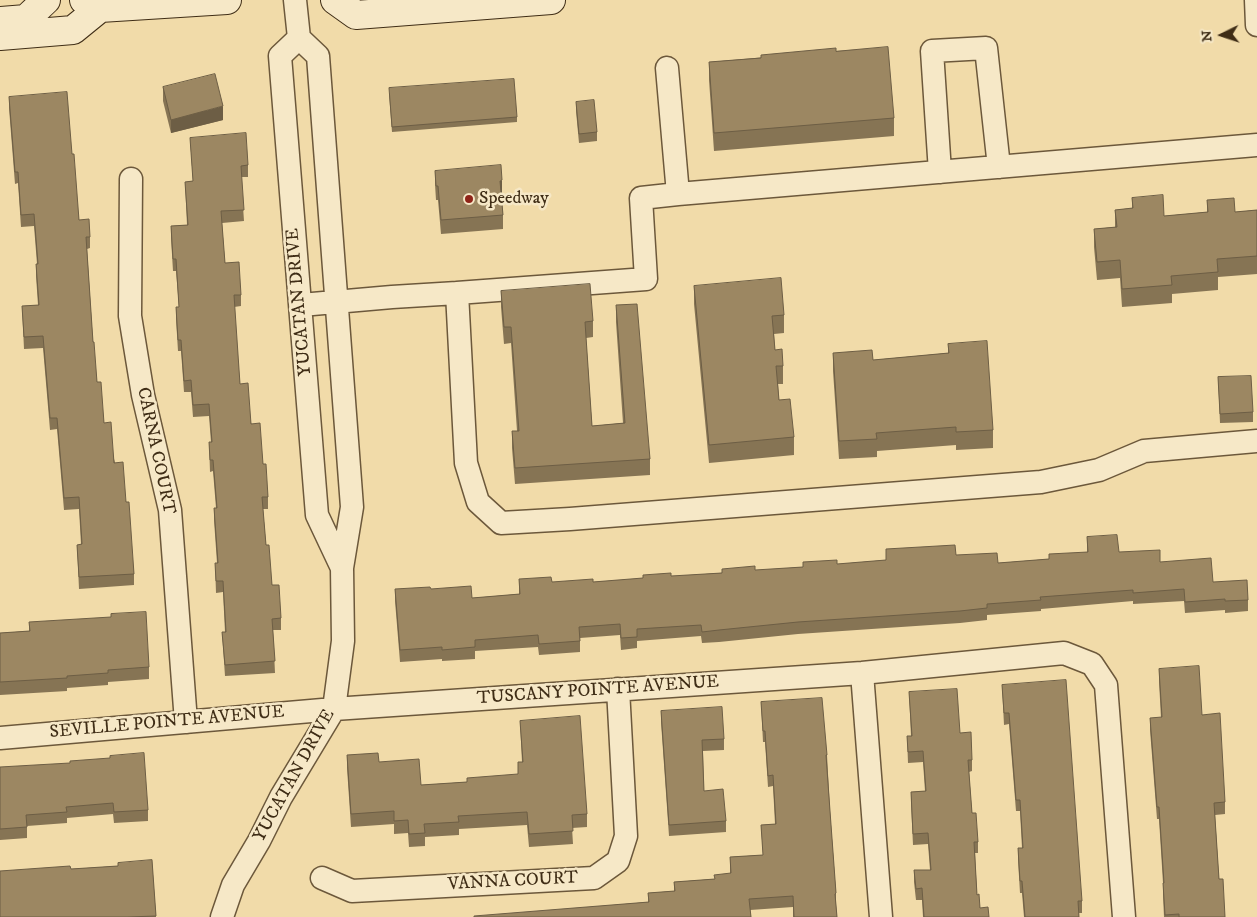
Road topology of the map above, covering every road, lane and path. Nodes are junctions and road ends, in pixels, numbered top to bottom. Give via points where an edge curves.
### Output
1 (46, 0) edge
2 (227, 0) edge
3 (295, 0) edge
4 (335, 0) edge
5 (551, 0) edge
6 (1256, 0) edge
7 (92, 4) edge
8 (0, 20) edge
9 (1257, 24) edge
10 (0, 36) edge
11 (299, 38) junction
12 (667, 68) dead end
13 (1257, 144) edge
14 (999, 167) junction
15 (940, 172) junction
16 (130, 179) dead end
17 (678, 194) junction
18 (457, 293) junction
19 (337, 301) junction
20 (301, 304) junction
21 (1257, 442) edge
22 (342, 568) junction
23 (862, 672) junction
24 (618, 689) junction
25 (334, 708) junction
26 (186, 722) junction
27 (0, 738) edge
28 (322, 878) dead end
29 (222, 917) edge
30 (881, 917) edge
31 (1124, 917) edge

1 - 8 main road via 26,19
2 - 7 main road
3 - 11 street
4 - 5 main road via 356,15
6 - 9 street
7 - 10 main road via 73,30
11 - 19 street, YUCATAN DRIVE via 318,56
11 - 20 street, YUCATAN DRIVE via 280,56
12 - 17 street
13 - 14 street
14 - 15 street
14 - 15 street via 986,48 932,51
15 - 17 street
16 - 26 street, CARNA COURT via 130,316 143,395 170,510
17 - 18 street via 641,198 646,279
18 - 19 street
18 - 21 street via 466,463 478,502 502,523 1041,482 1099,470 1144,451
19 - 20 street
19 - 22 street, YUCATAN DRIVE via 352,507
20 - 22 street, YUCATAN DRIVE via 317,515
22 - 25 street, YUCATAN DRIVE via 343,641
23 - 24 street, TUSCANY POINTE AVENUE
23 - 30 street
23 - 31 street, TUSCANY POINTE AVENUE via 1064,653 1092,664 1106,685
24 - 25 street, TUSCANY POINTE AVENUE
24 - 28 street, VANNA COURT via 626,836 618,861 594,878 352,891
25 - 26 street, SEVILLE POINTE AVENUE
25 - 29 street, YUCATAN DRIVE via 233,885
26 - 27 street, SEVILLE POINTE AVENUE

